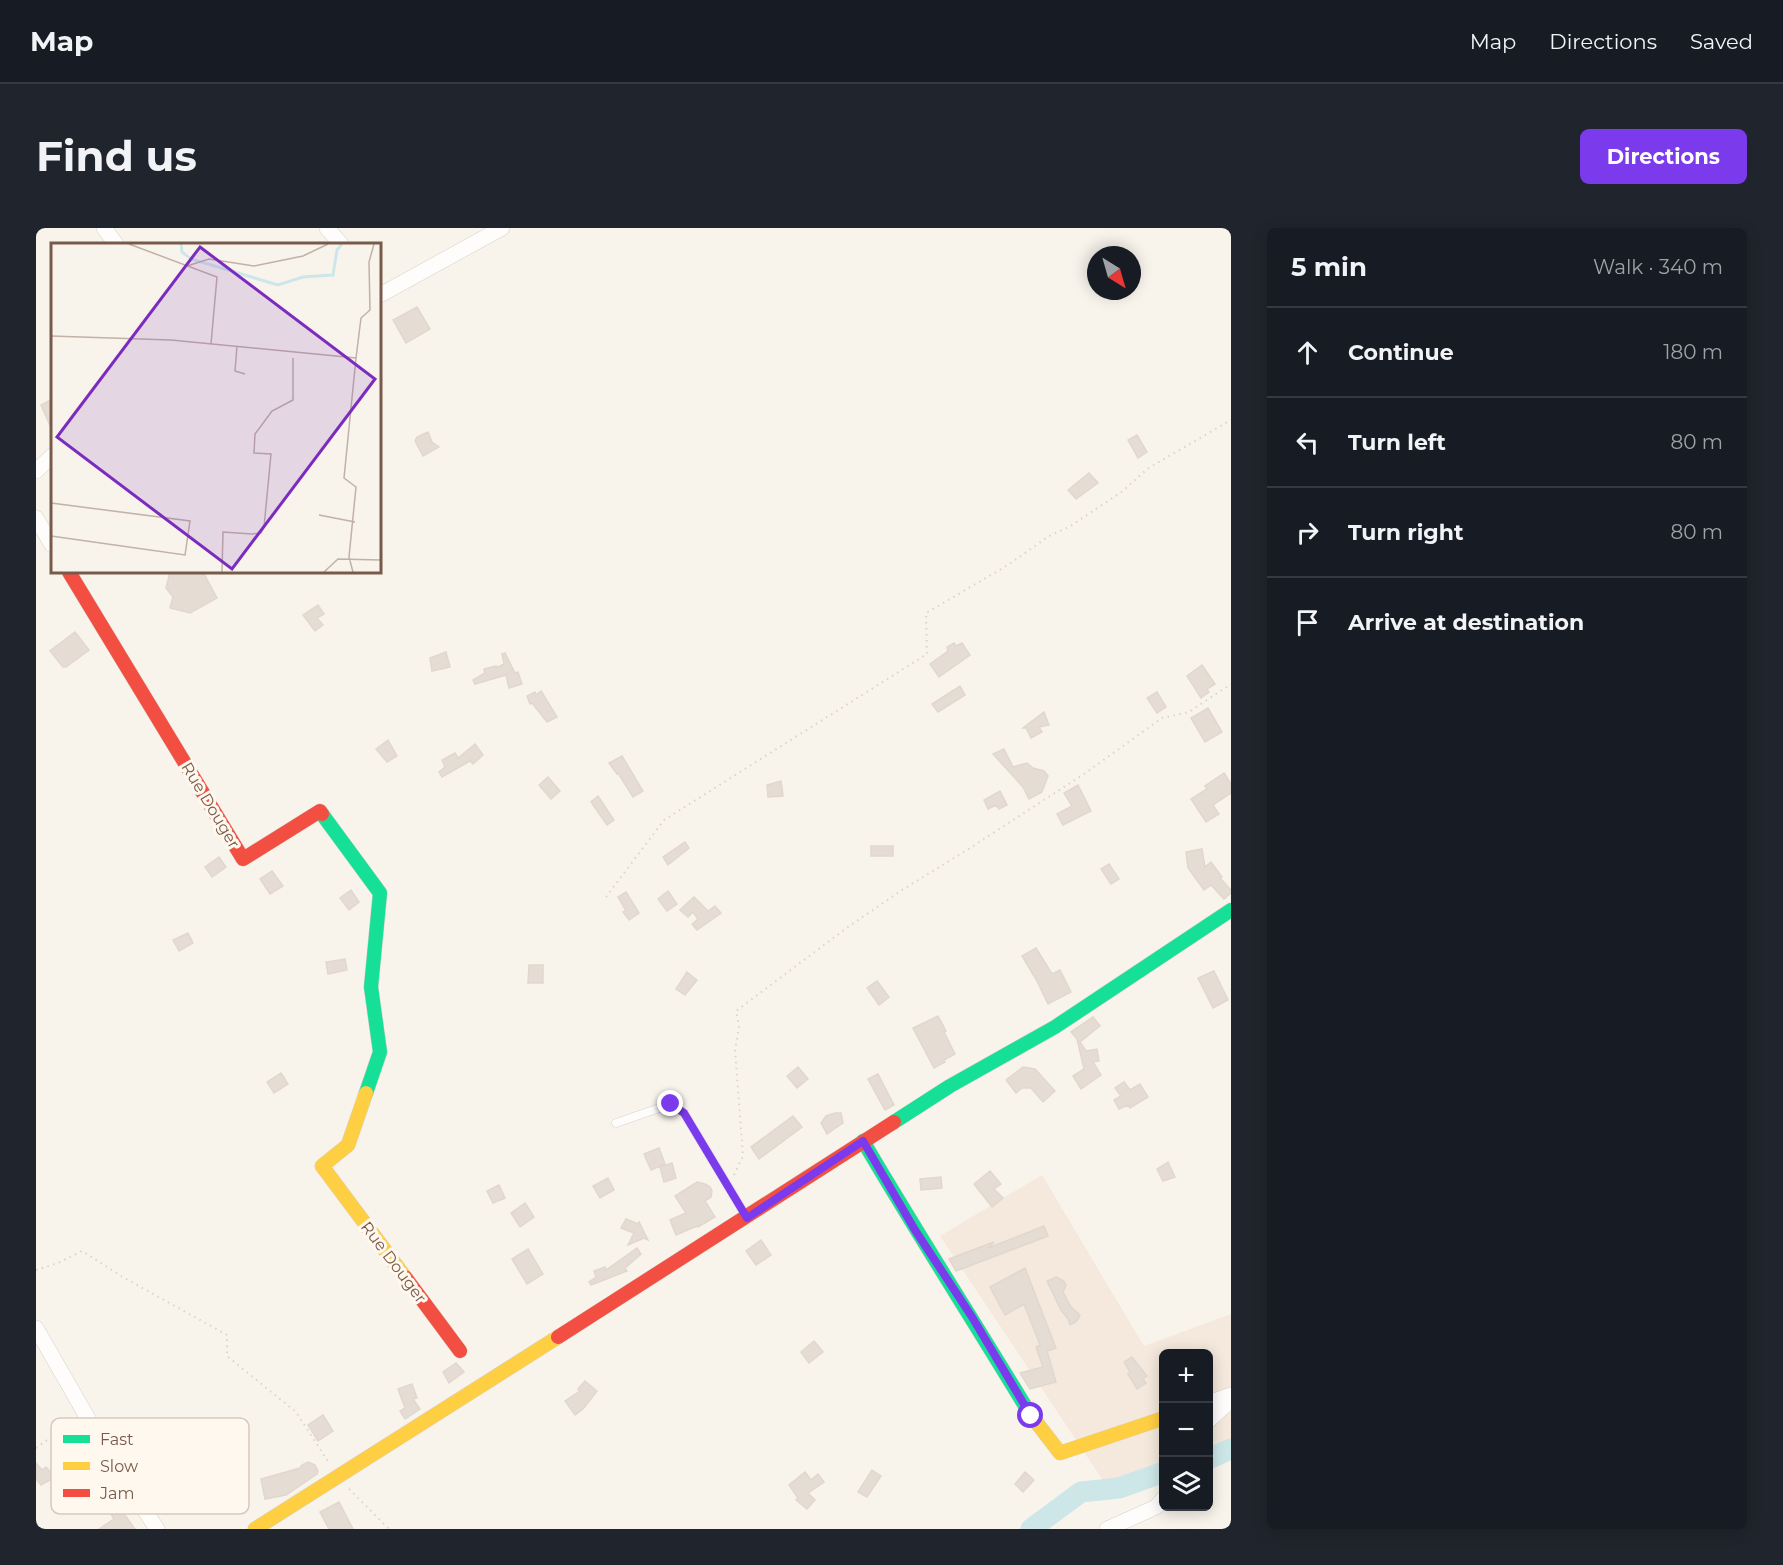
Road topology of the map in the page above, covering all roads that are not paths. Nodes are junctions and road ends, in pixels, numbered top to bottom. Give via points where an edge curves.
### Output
1 (104, 228) edge
2 (327, 228) edge
3 (502, 228) edge
4 (115, 243) edge
5 (340, 243) edge
6 (381, 294) edge
7 (51, 457) edge
8 (36, 471) edge
9 (36, 518) edge
10 (51, 543) edge
11 (70, 573) edge
12 (1231, 910) edge
13 (616, 1123) dead end
14 (863, 1141) junction
15 (747, 1218) junction
16 (36, 1328) edge
17 (460, 1351) dead end
18 (1231, 1397) edge
19 (1213, 1402) edge
20 (1213, 1417) edge
21 (87, 1418) edge
22 (1159, 1420) edge
23 (1159, 1504) edge
24 (147, 1514) edge
25 (157, 1529) edge
26 (255, 1529) edge
27 (1107, 1529) edge

1 - 4 street
2 - 5 street
3 - 6 street
7 - 8 street
9 - 10 street
11 - 17 street, Rue Douger via 243,859 320,811 380,893 371,987 380,1052 348,1145 322,1166
12 - 14 street via 1055,1027
13 - 15 lane via 671,1104 684,1113
14 - 15 street
14 - 22 street via 1031,1416 1060,1453
15 - 26 street
16 - 21 street
18 - 19 street
18 - 20 street
23 - 27 street
24 - 25 street

